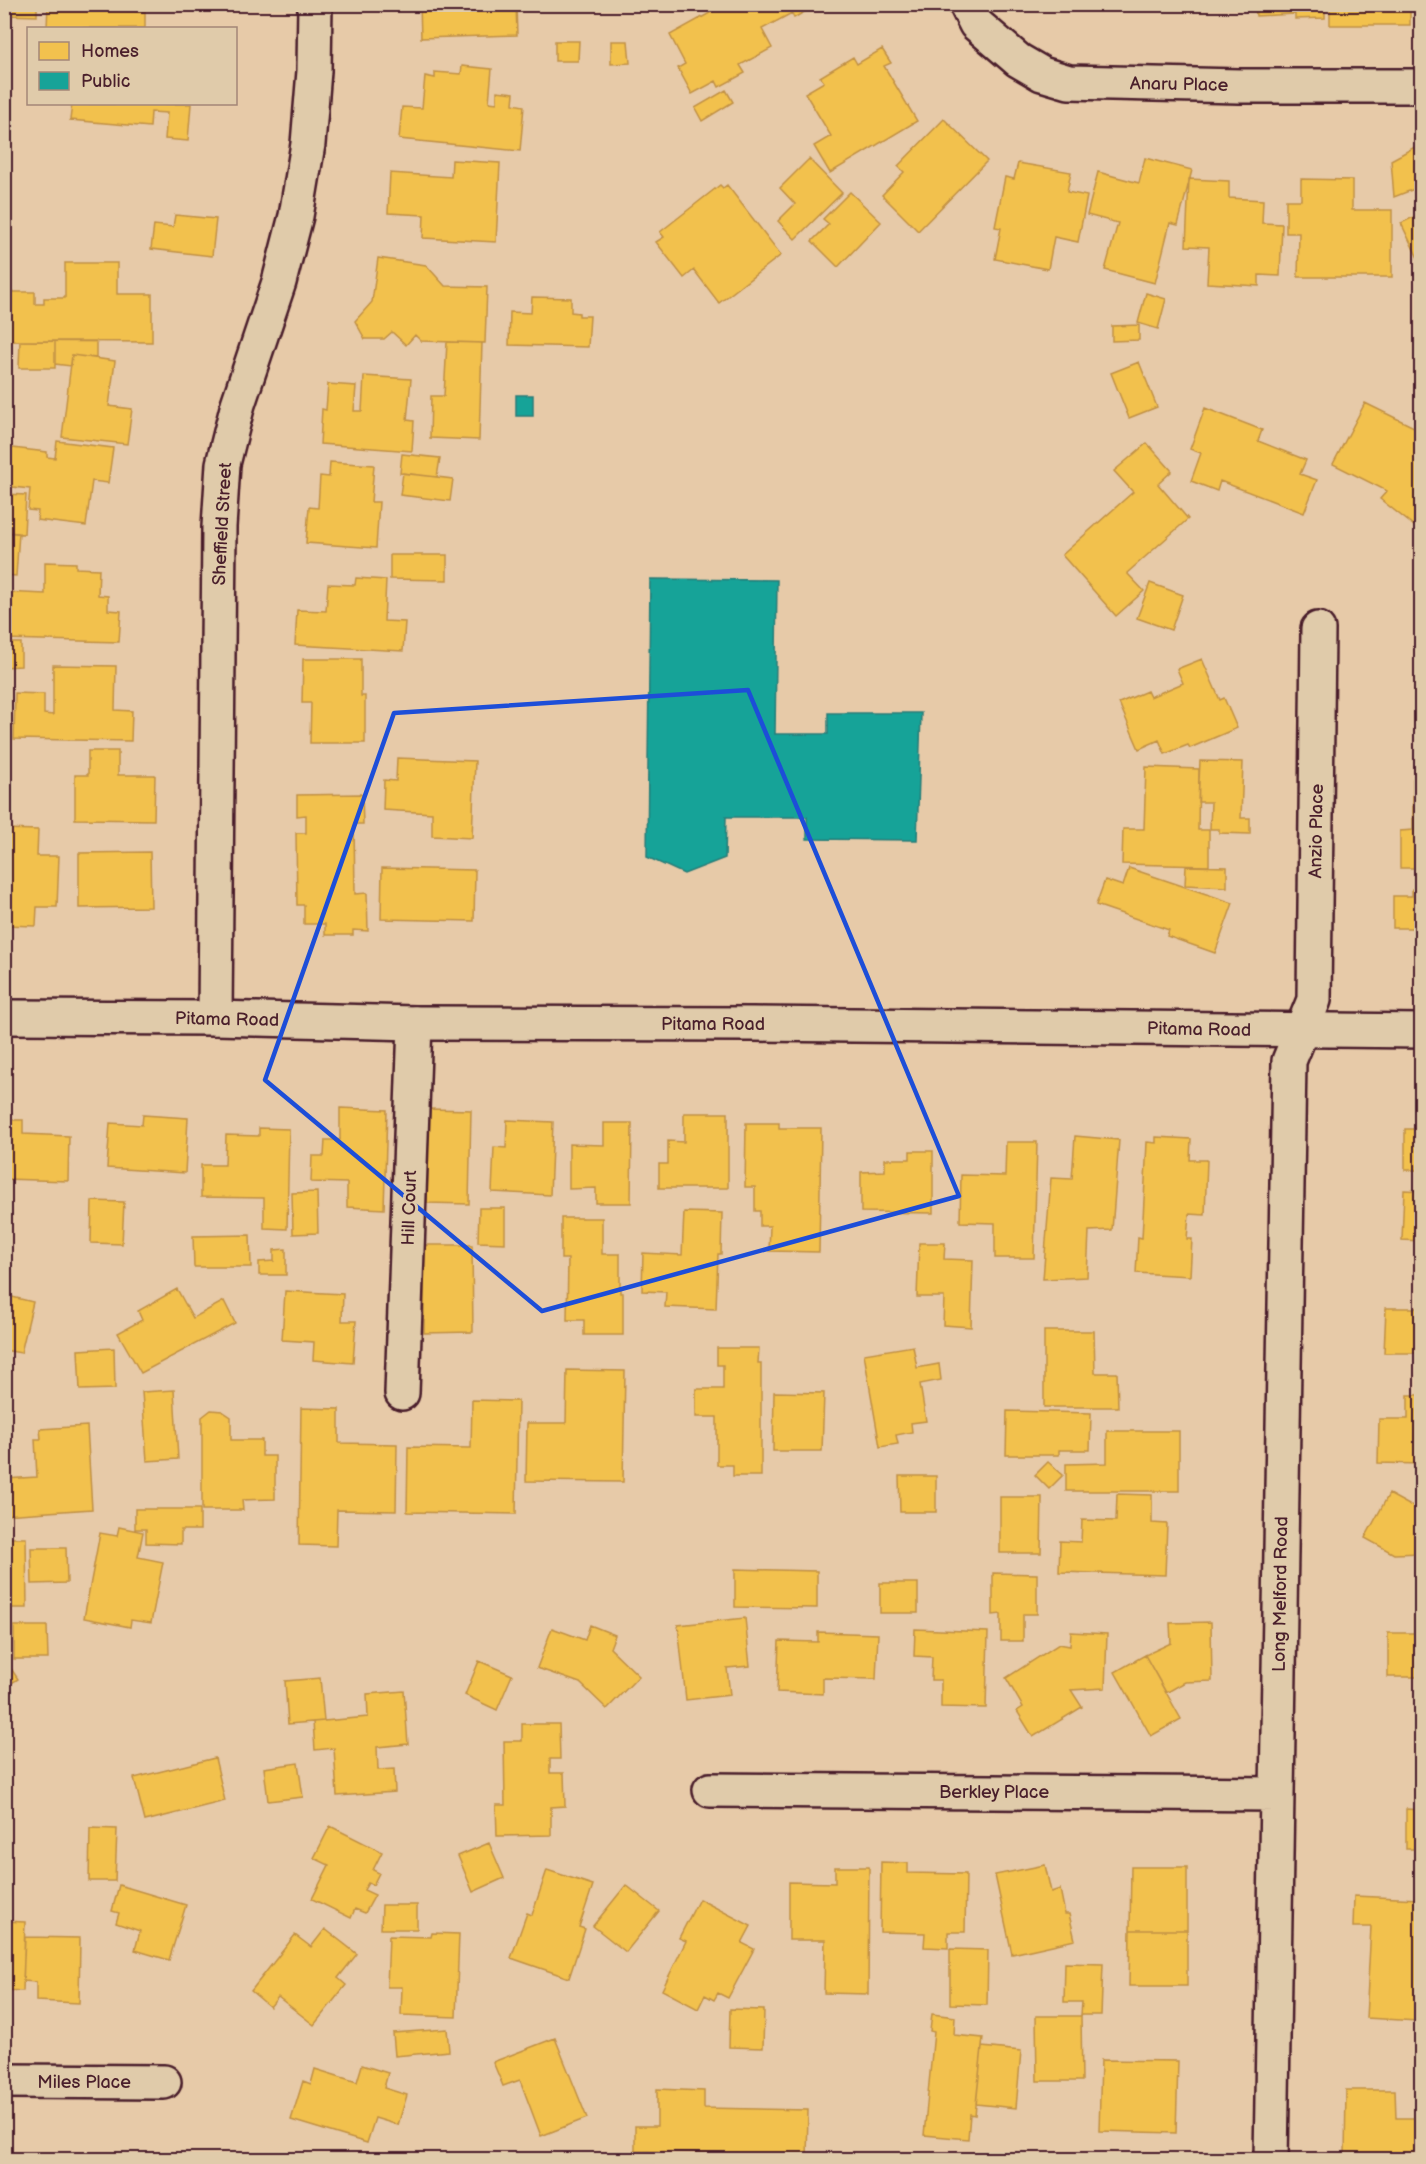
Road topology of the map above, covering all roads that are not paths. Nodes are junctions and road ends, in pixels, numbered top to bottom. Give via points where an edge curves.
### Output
1 (315, 4) edge
2 (966, 4) edge
3 (1422, 86) edge
4 (1318, 629) dead end
5 (4, 1017) edge
6 (215, 1018) junction
7 (415, 1023) junction
8 (1301, 1031) junction
9 (1422, 1031) edge
10 (402, 1393) dead end
11 (711, 1790) dead end
12 (1277, 1794) junction
13 (4, 2081) edge
14 (164, 2082) dead end
15 (1271, 2160) edge

1 - 6 street, Sheffield Street via 309,133 296,216 223,464 219,527
2 - 3 street, Anaru Place via 976,24 1018,60 1042,74 1069,82
4 - 8 street, Anzio Place via 1314,1000
5 - 6 street, Pitama Road
6 - 7 street, Pitama Road
7 - 8 street, Pitama Road
7 - 10 street, Hill Court
8 - 9 street, Pitama Road
8 - 12 street, Long Melford Road via 1289,1061
11 - 12 street, Berkley Place
12 - 15 street, Long Melford Road
13 - 14 street, Miles Place

